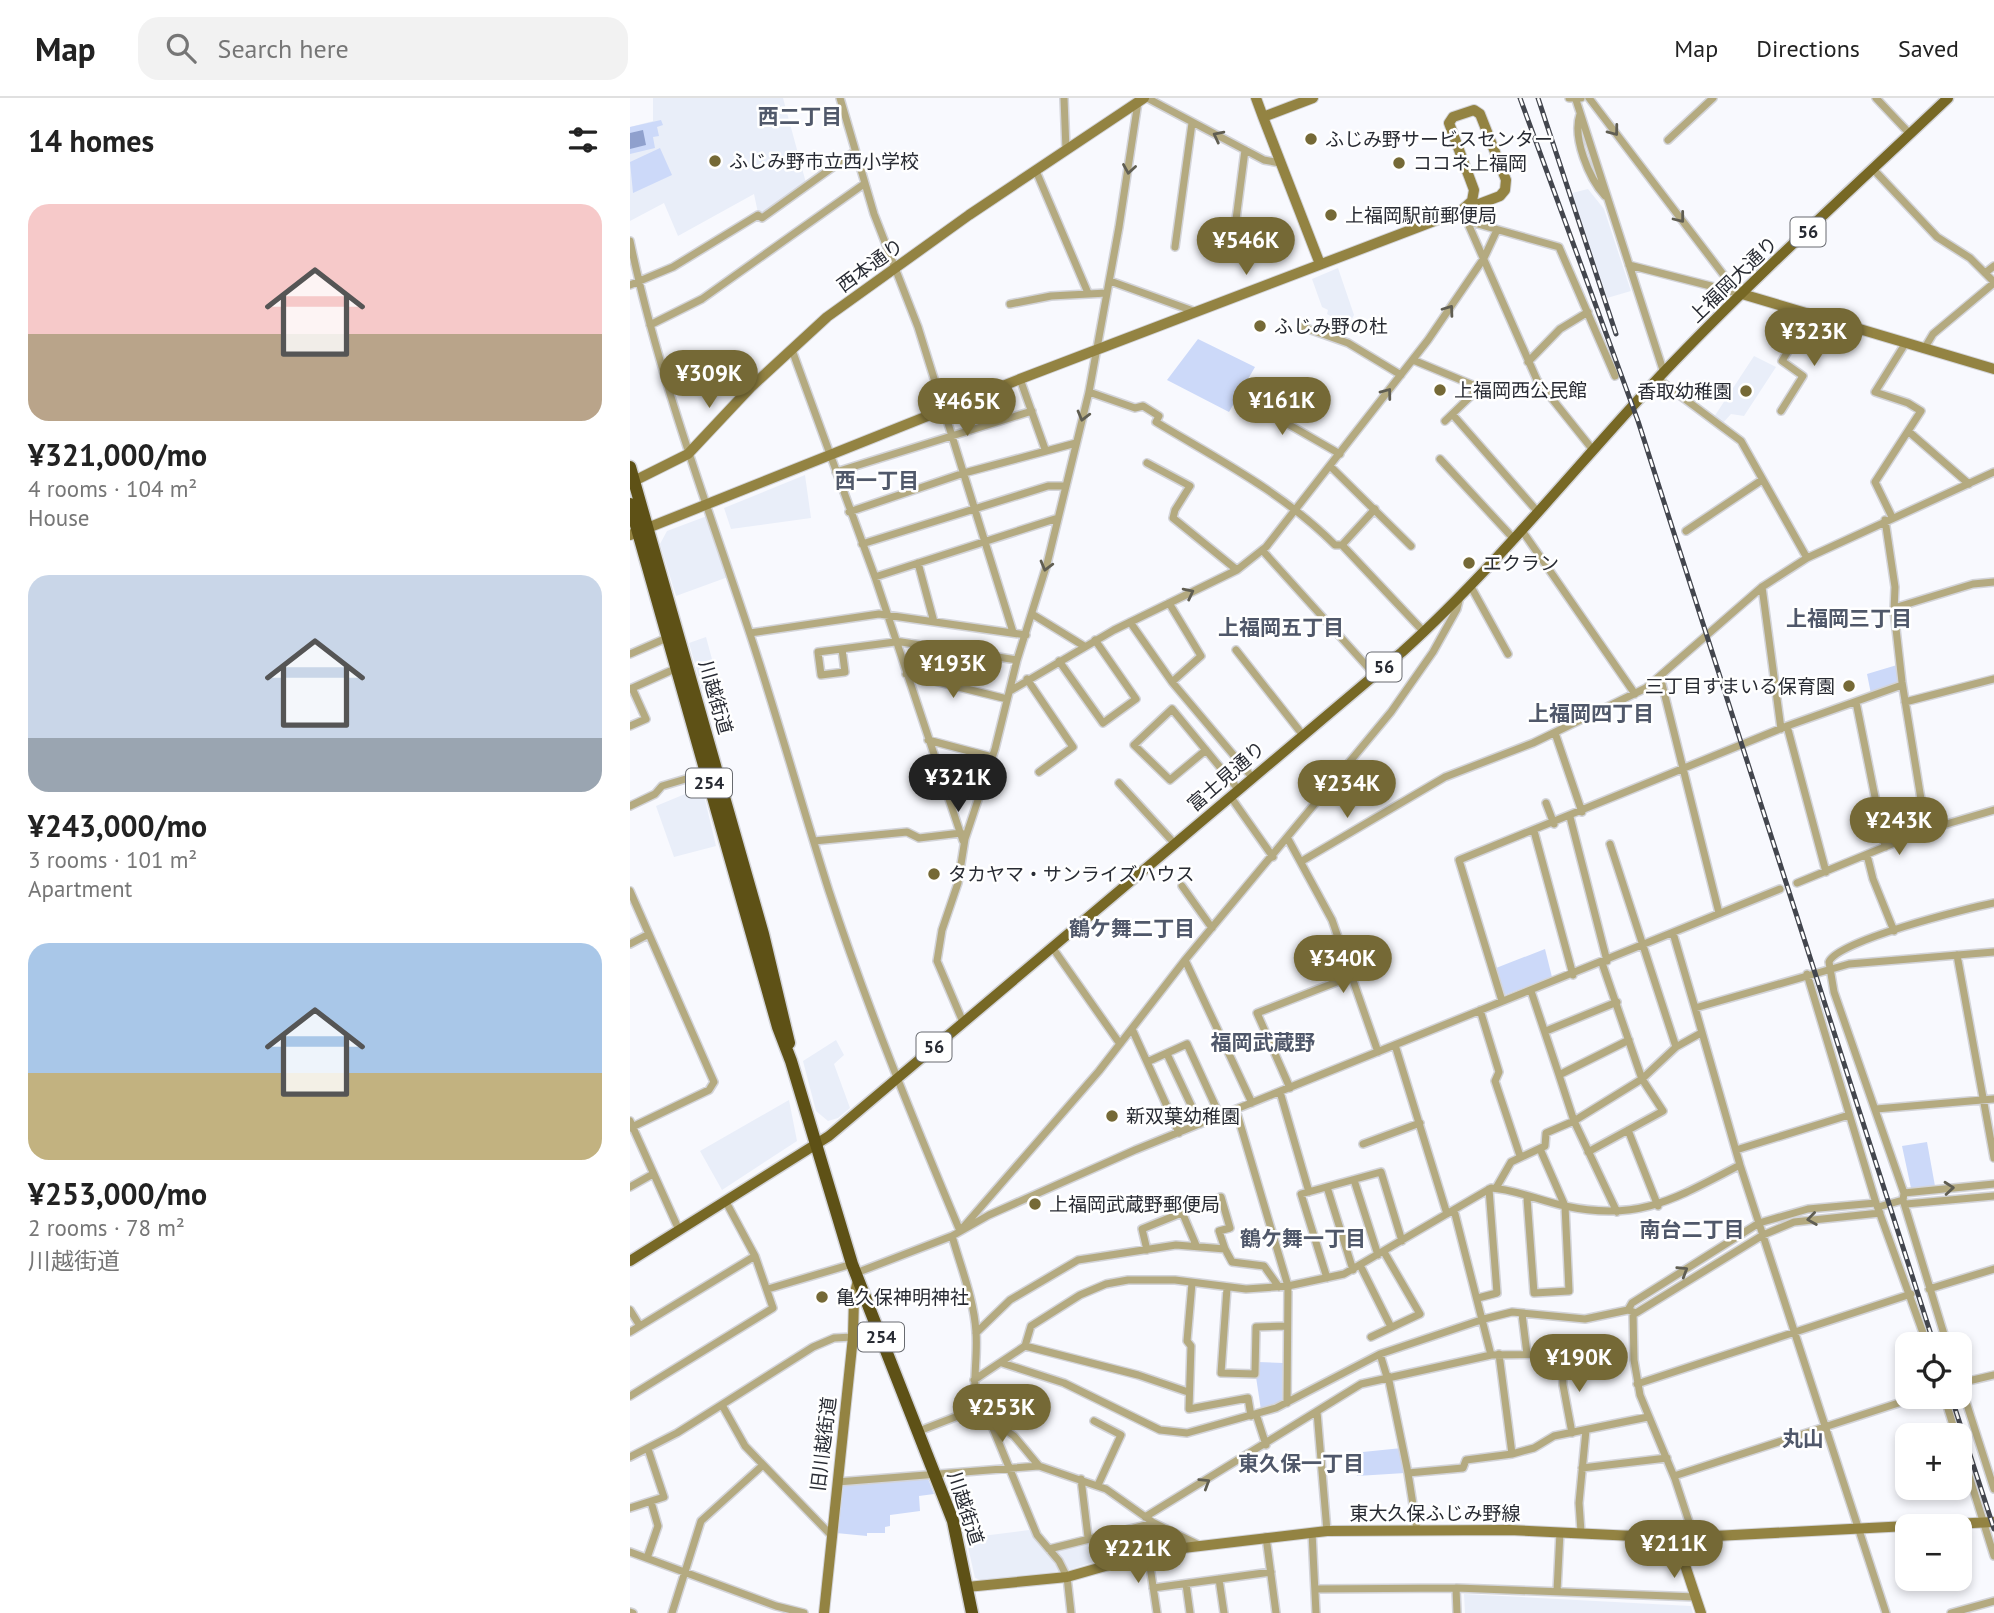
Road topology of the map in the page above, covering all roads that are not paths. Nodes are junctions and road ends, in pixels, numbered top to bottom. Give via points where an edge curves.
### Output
1 (840, 98) edge
2 (1064, 98) edge
3 (1256, 98) edge
4 (1313, 98) edge
5 (1589, 98) edge
6 (1713, 98) edge
7 (1876, 98) edge
8 (1948, 98) edge
9 (1143, 99) edge
10 (1575, 99) edge
11 (1264, 117) junction
12 (1192, 122) junction
13 (1910, 134) junction
14 (1668, 140) dead end
15 (1066, 150) junction
16 (1245, 150) junction
17 (854, 152) junction
18 (1280, 163) junction
19 (1036, 170) junction
20 (1874, 170) junction
21 (864, 184) junction
22 (1474, 190) junction
23 (1492, 199) junction
24 (1462, 210) junction
25 (1467, 221) junction
26 (1497, 230) junction
27 (1234, 235) dead end
28 (630, 240) edge
29 (1175, 247) dead end
30 (1484, 258) junction
31 (1320, 264) junction
32 (1629, 265) junction
33 (1994, 266) edge
34 (897, 267) junction
35 (1985, 273) junction
36 (1110, 281) junction
37 (640, 282) junction
38 (1994, 283) edge
39 (630, 285) edge
40 (1088, 293) junction
41 (1107, 293) junction
42 (1742, 294) junction
43 (1010, 304) dead end
44 (1196, 312) junction
45 (1588, 312) junction
46 (1804, 314) junction
47 (650, 325) junction
48 (1300, 326) dead end
49 (1905, 344) junction
50 (1924, 349) junction
51 (792, 350) junction
52 (1097, 351) junction
53 (1413, 360) junction
54 (1528, 362) junction
55 (1994, 369) edge
56 (1401, 375) junction
57 (1615, 376) dead end
58 (1661, 376) junction
59 (1020, 379) junction
60 (1089, 392) junction
61 (1239, 396) dead end
62 (1635, 404) joint
63 (944, 410) junction
64 (1032, 411) junction
65 (1781, 411) dead end
66 (1453, 415) junction
67 (1446, 421) dead end
68 (1909, 431) junction
69 (952, 436) junction
70 (1076, 443) junction
71 (1045, 449) junction
72 (1593, 450) junction
73 (688, 454) junction
74 (830, 454) junction
75 (1340, 454) junction
76 (1440, 459) dead end
77 (1147, 463) dead end
78 (1330, 466) junction
79 (630, 467) edge
80 (836, 472) junction
81 (1994, 472) edge
82 (964, 473) junction
83 (1762, 480) junction
84 (634, 481) junction
85 (1969, 484) junction
86 (1065, 486) junction
87 (705, 503) junction
88 (630, 504) edge
89 (975, 508) junction
90 (1296, 508) junction
91 (1375, 509) junction
92 (1536, 511) junction
93 (849, 512) junction
94 (1058, 518) junction
95 (1889, 519) junction
96 (639, 531) edge
97 (1686, 531) dead end
98 (1517, 533) junction
99 (985, 542) junction
100 (862, 544) junction
101 (1342, 545) junction
102 (1411, 546) dead end
103 (1262, 550) junction
104 (1807, 558) junction
105 (918, 563) junction
106 (1237, 570) junction
107 (875, 577) junction
108 (1994, 582) edge
109 (1470, 584) junction
110 (1762, 587) junction
111 (1461, 594) junction
112 (1169, 603) junction
113 (1894, 608) junction
114 (1032, 614) junction
115 (886, 616) junction
116 (934, 622) junction
117 (1130, 622) junction
118 (1013, 632) junction
119 (1424, 632) junction
120 (750, 633) junction
121 (1026, 635) junction
122 (669, 637) junction
123 (1095, 640) junction
124 (895, 641) junction
125 (1084, 646) junction
126 (842, 649) junction
127 (1236, 650) dead end
128 (630, 654) edge
129 (1508, 654) dead end
130 (1017, 660) junction
131 (1059, 661) junction
132 (678, 668) junction
133 (906, 674) junction
134 (1374, 674) junction
135 (1660, 676) junction
136 (1027, 679) junction
137 (1994, 679) edge
138 (1172, 682) junction
139 (1902, 685) junction
140 (631, 688) edge
141 (1635, 694) junction
142 (1008, 695) junction
143 (1856, 702) junction
144 (1905, 702) junction
145 (630, 726) edge
146 (1784, 727) junction
147 (1555, 733) junction
148 (1302, 734) junction
149 (928, 740) junction
150 (1206, 750) junction
151 (992, 757) junction
152 (1684, 770) junction
153 (1039, 772) dead end
154 (706, 773) junction
155 (1252, 777) junction
156 (1119, 783) dead end
157 (1234, 792) junction
158 (1546, 803) dead end
159 (630, 806) edge
160 (1994, 810) edge
161 (1582, 812) junction
162 (1570, 817) junction
163 (1554, 824) junction
164 (1926, 830) junction
165 (1534, 831) junction
166 (961, 833) junction
167 (1288, 839) junction
168 (814, 841) junction
169 (1174, 843) junction
170 (964, 844) junction
171 (1610, 844) dead end
172 (1885, 847) junction
173 (1867, 855) junction
174 (1273, 857) junction
175 (1302, 861) junction
176 (1826, 872) junction
177 (1797, 883) dead end
178 (1182, 886) dead end
179 (1780, 889) dead end
180 (630, 891) edge
181 (1994, 903) edge
182 (1719, 913) junction
183 (1212, 929) junction
184 (1894, 931) junction
185 (1673, 933) junction
186 (649, 934) junction
187 (630, 944) edge
188 (1642, 946) junction
189 (1052, 947) junction
190 (1994, 952) edge
191 (1958, 955) junction
192 (1185, 960) junction
193 (1604, 962) junction
194 (1829, 968) junction
195 (1807, 974) junction
196 (1573, 975) junction
197 (1352, 976) junction
198 (1531, 991) junction
199 (1502, 1001) junction
200 (1616, 1002) junction
201 (1695, 1008) junction
202 (1480, 1010) junction
203 (963, 1022) junction
204 (1132, 1029) junction
205 (1546, 1031) junction
206 (1701, 1033) junction
207 (1629, 1040) junction
208 (1120, 1044) junction
209 (1395, 1045) junction
210 (1676, 1047) junction
211 (1378, 1052) junction
212 (1167, 1054) junction
213 (791, 1061) junction
214 (1147, 1062) junction
215 (1559, 1074) junction
216 (897, 1079) junction
217 (1642, 1079) junction
218 (1290, 1088) junction
219 (1280, 1092) junction
220 (1994, 1099) edge
221 (1984, 1100) junction
222 (1252, 1103) junction
223 (1876, 1109) junction
224 (1236, 1110) junction
225 (1849, 1115) junction
226 (1220, 1116) junction
227 (1574, 1121) junction
228 (1420, 1123) junction
229 (1200, 1124) junction
230 (631, 1125) edge
231 (1628, 1130) junction
232 (1179, 1133) junction
233 (1363, 1144) dead end
234 (815, 1146) junction
235 (1540, 1149) junction
236 (1735, 1150) junction
237 (1588, 1152) junction
238 (1520, 1156) junction
239 (1994, 1158) edge
240 (1740, 1165) junction
241 (653, 1174) junction
242 (1354, 1180) junction
243 (1994, 1184) edge
244 (630, 1187) edge
245 (1327, 1187) junction
246 (1493, 1189) junction
247 (1310, 1192) junction
248 (1994, 1196) edge
249 (1528, 1198) junction
250 (1904, 1199) junction
251 (726, 1202) junction
252 (1565, 1206) junction
253 (1658, 1206) junction
254 (1878, 1207) junction
255 (1182, 1212) junction
256 (1450, 1212) junction
257 (1617, 1212) junction
258 (1759, 1223) junction
259 (679, 1230) junction
260 (960, 1231) junction
261 (1763, 1235) junction
262 (952, 1236) junction
263 (1402, 1241) junction
264 (1196, 1245) junction
265 (1225, 1249) junction
266 (1147, 1250) junction
267 (1381, 1253) junction
268 (755, 1256) junction
269 (630, 1261) edge
270 (1357, 1267) junction
271 (1994, 1269) edge
272 (855, 1272) junction
273 (1327, 1278) junction
274 (1192, 1283) junction
275 (1288, 1286) junction
276 (1279, 1287) junction
277 (1227, 1288) junction
278 (768, 1289) junction
279 (1929, 1289) junction
280 (1911, 1294) junction
281 (1478, 1298) junction
282 (630, 1310) edge
283 (1631, 1312) junction
284 (1522, 1314) junction
285 (1484, 1319) junction
286 (640, 1326) junction
287 (1287, 1326) junction
288 (1391, 1327) junction
289 (630, 1332) edge
290 (1794, 1332) junction
291 (1923, 1332) edge
292 (1943, 1332) edge
293 (976, 1333) junction
294 (1371, 1336) dead end
295 (853, 1337) junction
296 (1025, 1346) junction
297 (1380, 1354) junction
298 (1495, 1354) junction
299 (1527, 1354) junction
300 (1002, 1363) junction
301 (1994, 1375) edge
302 (1388, 1376) junction
303 (974, 1380) junction
304 (1972, 1380) edge
305 (1637, 1384) junction
306 (1188, 1392) junction
307 (630, 1396) edge
308 (1287, 1403) junction
309 (1895, 1404) edge
310 (722, 1405) junction
311 (976, 1409) junction
312 (1968, 1409) edge
313 (1317, 1412) junction
314 (987, 1414) junction
315 (1254, 1415) junction
316 (1648, 1417) junction
317 (1094, 1421) dead end
318 (1825, 1426) junction
319 (1586, 1430) junction
320 (919, 1431) junction
321 (1573, 1433) junction
322 (1266, 1445) junction
323 (648, 1448) junction
324 (1512, 1454) junction
325 (630, 1457) edge
326 (1667, 1458) junction
327 (762, 1465) junction
328 (1007, 1466) junction
329 (1039, 1466) junction
330 (1582, 1468) junction
331 (934, 1473) junction
332 (1408, 1473) junction
333 (1674, 1476) junction
334 (1081, 1479) junction
335 (1972, 1479) edge
336 (836, 1482) junction
337 (1098, 1485) junction
338 (1994, 1489) edge
339 (652, 1502) junction
340 (630, 1508) edge
341 (1145, 1517) junction
342 (1988, 1522) edge
343 (1154, 1523) junction
344 (1895, 1527) edge
345 (1858, 1528) junction
346 (1417, 1530) junction
347 (1327, 1531) junction
348 (1312, 1532) junction
349 (1560, 1532) junction
350 (1581, 1532) junction
351 (830, 1534) junction
352 (1088, 1537) junction
353 (1266, 1537) junction
354 (1694, 1537) junction
355 (1676, 1538) junction
356 (1199, 1545) junction
357 (1049, 1549) junction
358 (630, 1552) edge
359 (1148, 1553) junction
360 (1994, 1556) edge
361 (647, 1558) junction
362 (684, 1572) junction
363 (1271, 1572) junction
364 (1067, 1577) junction
365 (1219, 1579) junction
366 (1186, 1584) junction
367 (967, 1587) junction
368 (1153, 1588) junction
369 (1456, 1588) junction
370 (1315, 1589) junction
371 (1557, 1591) junction
372 (1696, 1597) junction
373 (1994, 1601) edge
374 (1984, 1604) junction
375 (672, 1613) edge
376 (804, 1613) edge
377 (824, 1613) edge
378 (972, 1613) edge
379 (1071, 1613) edge
380 (1157, 1613) edge
381 (1190, 1613) edge
382 (1224, 1613) edge
383 (1276, 1613) edge
384 (1316, 1613) edge
385 (1457, 1613) edge
386 (1701, 1613) edge
387 (1886, 1613) edge
388 (1952, 1613) edge
389 (1986, 1613) edge

1 - 17 street
2 - 15 street
3 - 11 street
4 - 11 street
5 -> 42 street
6 - 14 street
7 - 13 street
8 - 13 main road, 上福岡大通り / 56
9 - 12 street
9 - 15 street, 西本通り
9 -> 36 street
10 - 32 street
11 - 18 street
16 -> 12 street
12 - 29 street
13 - 20 main road, 上福岡大通り / 56
15 - 19 street, 西本通り
16 - 18 street
16 - 27 street
17 - 21 street
17 - 37 street via 762,218 758,215
18 - 31 street
19 - 34 street, 西本通り
19 - 40 street
20 - 35 street via 1937,237
20 - 42 main road, 上福岡大通り / 56
21 - 34 street
21 - 47 street via 702,299
22 - 23 street
22 - 23 street via 1449,123 1474,110 1480,114 1506,180 1505,190
22 - 24 street via 1472,201
23 - 24 street
24 - 25 street
24 - 31 street
25 - 26 street
25 - 30 street
26 - 30 street
26 - 45 street via 1559,247
28 - 37 street
53 -> 30 street
30 - 54 street
31 - 44 street
32 - 42 street
32 - 58 street
33 - 35 street
34 - 51 street, 西本通り via 827,317
34 - 63 street
35 - 38 street
36 - 41 street
36 - 44 street
37 - 39 street
37 - 47 street
38 - 50 street via 1933,334
40 - 41 street
40 - 43 street
41 - 52 street
42 - 46 street
42 - 58 main road, 上福岡大通り / 56
44 - 52 street
45 - 54 street via 1560,329
45 - 57 street
46 - 49 street
46 - 65 street via 1782,361 1803,376
47 - 73 street
48 - 56 street via 1348,343
49 - 50 street
49 - 68 street via 1875,393 1921,411
50 - 55 street
51 - 73 street, 西本通り
51 - 74 street
52 - 59 street
52 - 60 street
53 - 56 street
53 - 66 street via 1473,385 1473,394
54 - 72 street
75 -> 56 street
58 - 62 main road, 上福岡大通り / 56
58 - 83 street via 1741,442
59 - 63 street
59 - 64 street
60 -> 70 street
60 - 90 street via 1135,408 1143,406 1159,416 1156,422
61 - 75 street
62 - 72 main road, 富士見通り / 56
63 - 69 street
63 - 74 street
64 - 69 street
64 - 71 street
66 - 67 street
66 - 92 street
68 - 85 street
68 - 95 street via 1875,482
69 - 80 street
69 - 82 street
70 - 71 street
70 - 86 street
71 - 82 street
72 - 92 main road, 富士見通り / 56
73 - 84 street, 西本通り
73 - 87 street
74 - 80 street
74 - 87 street
75 - 78 street
76 - 98 street
77 - 106 street via 1190,486 1173,518
78 - 90 street
78 - 91 street
79 - 84 highway, 川越街道 / 254
80 - 93 street
81 - 85 street
82 - 89 street
82 - 93 street
83 - 97 street
83 - 104 street
84 - 96 highway, 川越街道 / 254
85 - 95 street
86 - 89 street via 1048,485
86 - 94 street
87 - 96 street
87 - 120 street
88 - 96 highway, 川越街道 / 254
89 - 99 street
89 - 100 street
90 - 101 street via 1335,545
90 - 103 street
91 - 101 street
91 - 102 street
92 - 98 main road, 富士見通り / 56
93 - 100 street
94 - 99 street
94 -> 114 street
95 - 104 street
95 - 113 street
96 - 122 highway, 川越街道 / 254
96 - 213 highway, 川越街道 / 254 via 769,956
98 - 109 main road, 富士見通り / 56
98 - 141 street
99 - 105 street
99 - 118 street
100 - 107 street
101 - 119 street
103 - 106 street
103 - 134 street
104 - 110 street
105 - 107 street
105 - 116 street
112 -> 106 street
107 - 115 street
108 - 113 street
109 - 111 main road, 富士見通り / 56
109 - 129 street
110 - 135 street
110 - 146 street
111 - 119 main road, 富士見通り / 56
111 - 167 street via 1433,652 1398,702
112 - 117 street
112 - 138 street via 1201,656
113 - 139 street
114 - 121 street
114 - 125 street
115 - 116 street
115 - 120 street
115 - 124 street
116 - 118 street
117 - 123 street
117 - 138 street
118 - 121 street
119 - 134 main road, 富士見通り / 56
120 - 168 street
121 - 130 street
122 - 128 street
122 - 132 highway, 川越街道 / 254
123 - 125 street
123 - 131 street via 1136,699 1103,723
124 - 126 street
124 - 130 street
124 - 133 street
125 - 131 street
126 - 126 street via 845,672 821,675 818,652
127 - 148 street
130 - 142 street
131 - 136 street
132 - 140 street
132 - 154 highway, 川越街道 / 254
133 - 142 street
133 - 149 street
134 - 148 main road, 富士見通り / 56
135 - 141 street
135 - 152 street
136 - 142 street
136 - 153 street via 1073,747
137 - 144 street
138 - 155 street
139 - 143 street
139 - 144 street
140 - 145 street via 646,719
141 - 147 street
142 - 151 street
143 - 146 street
143 - 172 street
144 - 164 street
146 - 152 street
146 - 176 street
147 - 161 street
147 - 175 street via 1445,777
148 - 155 main road, 富士見通り / 56
149 - 151 street
149 - 166 street
150 - 150 street via 1170,780 1134,744 1172,709
150 - 157 street
151 - 170 street
152 - 161 street
152 - 182 street
154 - 159 street via 662,786
154 - 213 highway, 川越街道 / 254
155 - 157 main road, 富士見通り / 56
156 - 169 street
157 - 169 main road, 富士見通り / 56
157 - 174 street
158 - 163 street
160 - 164 street
161 - 162 street
162 - 163 street
162 - 193 street
163 - 165 street
164 - 172 street
165 - 196 street
165 - 199 street via 1459,860
166 - 168 street via 919,838 907,832
166 - 170 street
167 - 174 street
167 - 175 street
168 - 216 street
169 - 189 main road, 富士見通り / 56
170 - 203 street via 937,961
171 - 188 street
172 - 173 street
173 - 176 street
173 - 184 street
174 - 183 street
175 - 197 street via 1332,919
176 - 177 street
178 - 183 street
179 - 182 street
180 - 186 street
181 - 184 street
182 - 185 street
183 - 192 street
184 - 194 street via 1838,951 1830,957
185 - 188 street
185 - 201 street
186 - 187 street
186 - 230 street via 714,1085
188 - 193 street
188 - 210 street
189 - 203 main road, 富士見通り / 56
189 - 208 street
190 - 191 street
191 - 194 street
191 - 221 street
192 - 204 street
192 - 222 street
193 - 196 street
193 - 200 street
194 - 195 street
194 - 223 street
195 - 201 street
195 - 225 street
196 - 198 street
197 - 211 street
197 - 218 street via 1257,1013
198 - 199 street
198 - 205 street
199 - 202 street
200 - 205 street
200 - 207 street
201 - 206 street
202 - 209 street
202 - 238 street via 1499,1072 1495,1081
203 - 216 main road, 富士見通り / 56
204 - 208 street
204 - 214 street
205 - 215 street
206 - 210 street
206 - 236 street
207 - 215 street
207 - 217 street
208 - 260 street
209 - 211 street
209 - 228 street
210 - 217 street
211 - 218 street
212 - 214 street
212 - 226 street via 1188,1044
212 - 229 street
213 - 234 highway, 川越街道 / 254
214 - 232 street
215 - 227 street
216 - 234 main road, 富士見通り / 56
216 - 260 street
217 - 227 street
217 - 231 street via 1663,1111
218 - 219 street
219 - 222 street
219 - 247 street
220 - 221 street
221 - 223 street
221 - 239 street
222 - 224 street
223 - 250 street
224 - 226 street
224 - 275 street
225 - 236 street
225 - 254 street
226 - 229 street
227 - 235 street via 1546,1133 1545,1146
227 - 237 street
228 - 233 street
228 - 256 street
229 - 232 street
230 - 241 street
231 - 237 street
231 - 253 street
232 - 260 street via 1055,1184
234 - 251 main road, 56
234 - 272 highway, 川越街道 / 254
235 - 238 street
235 - 252 street
236 - 240 street
237 - 257 street
238 - 246 street
240 - 253 street
240 - 258 street
241 - 244 street
241 - 259 street
242 - 245 street
242 - 263 street via 1381,1172
242 - 267 street
250 -> 243 street
245 - 247 street
245 - 270 street
246 - 249 street
246 - 256 street
246 - 281 street via 1497,1293
247 - 273 street via 1301,1194
248 - 250 street
249 - 252 street
249 - 252 street via 1534,1293 1569,1291
250 - 254 street
250 - 279 street
251 - 259 main road, 56
251 - 268 street
252 - 257 street
253 - 257 street
254 - 258 street via 1808,1209
254 -> 261 street via 1794,1222
254 - 280 street
255 - 264 street
255 - 265 street via 1221,1197 1230,1228 1219,1231
255 - 266 street via 1142,1229
256 - 263 street
256 - 281 street
258 - 261 street
283 -> 258 street via 1632,1303
259 - 269 main road, 56
260 - 262 street
261 - 283 street
261 - 290 street
262 - 272 street
262 - 293 street via 973,1306
263 - 267 street
264 - 265 street
264 - 266 street
265 - 276 street via 1232,1262 1264,1266
266 - 293 street via 1078,1260 1010,1300
267 - 270 street
267 - 288 street via 1420,1314
268 - 278 street
268 - 286 street
270 - 273 street
270 - 288 street
271 - 279 street
272 - 278 street
272 - 295 street, 旧川越街道
272 - 320 highway, 川越街道 / 254
273 - 275 street
274 - 277 street
274 - 296 street via 1128,1280 1107,1284 1031,1326
274 - 306 street via 1186,1341 1191,1346
275 - 276 street
275 - 287 street
276 - 277 street
277 - 287 street via 1221,1373 1255,1374 1256,1327
278 - 307 street via 771,1312
279 - 292 street
280 - 290 street
280 - 291 street
281 - 285 street
282 - 286 street
283 - 284 street via 1585,1319
283 - 305 street
284 - 285 street
284 - 299 street
285 - 297 street
285 - 298 street
286 - 289 street
287 - 308 street
288 - 294 street
290 - 305 street
290 - 318 street
293 - 303 street
295 - 310 street via 834,1338 813,1347
295 - 336 street, 旧川越街道
296 - 300 street
296 - 306 street
297 - 302 street
297 - 308 street
298 - 299 street
298 - 302 street
298 - 324 street
299 - 321 street via 1562,1358
300 - 303 street
300 - 315 street via 1063,1383 1173,1433
301 - 304 street
302 - 313 street via 1361,1384
302 - 332 street
303 - 311 street
305 - 316 street
306 - 315 street via 1189,1409 1248,1398
308 - 315 street
309 - 318 street
310 - 323 street
310 - 327 street
311 - 314 street
311 - 320 street
312 - 338 street
313 - 322 street
313 - 347 street
314 - 328 street
314 - 329 street via 1014,1436
315 - 322 street
316 - 319 street
316 - 326 street
317 - 337 street via 1121,1435
318 - 333 street
318 - 345 street
319 - 321 street
319 - 330 street
320 - 331 highway, 川越街道 / 254
321 - 324 street
341 -> 322 street
323 - 325 street
323 - 339 street via 664,1496
324 - 332 street via 1466,1460 1463,1468
326 - 330 street
326 - 333 street
327 - 351 street
327 - 362 street via 701,1521
328 - 329 street
328 - 331 street
328 - 357 street via 1037,1535
329 - 334 street
330 - 350 street
331 - 336 street
331 - 367 highway, 川越街道 / 254 via 953,1521
332 - 346 street
333 - 354 street
334 - 337 street
334 - 352 street
335 - 342 street
336 - 351 street, 旧川越街道
337 - 341 street
339 - 340 street
339 - 361 street via 658,1526
341 - 343 street
342 - 360 street
343 - 352 street
343 - 356 street
344 - 345 street, 東大久保ふじみ野線
345 - 354 street, 東大久保ふじみ野線
345 - 387 street
346 - 347 street, 東大久保ふじみ野線
346 - 349 street, 東大久保ふじみ野線
347 - 348 street, 東大久保ふじみ野線
348 - 353 street, 東大久保ふじみ野線
348 - 370 street
349 - 350 street, 東大久保ふじみ野線
349 - 371 street
350 - 355 street, 東大久保ふじみ野線
351 - 377 street, 旧川越街道
352 - 357 street
353 - 356 street, 東大久保ふじみ野線
353 - 363 street
354 - 355 street, 東大久保ふじみ野線
355 - 372 street
356 - 359 street, 東大久保ふじみ野線
357 - 364 street
358 - 361 street
359 - 364 street, 東大久保ふじみ野線
359 - 368 street
361 - 362 street
362 - 375 street
362 - 376 street
363 - 365 street
363 - 383 street
364 - 367 street, 東大久保ふじみ野線
364 - 379 street
365 - 366 street
365 - 382 street
366 - 368 street
366 - 381 street
367 - 378 highway, 川越街道 / 254
368 - 380 street
369 - 370 street
369 - 371 street
369 - 385 street
370 - 384 street
371 - 372 street
372 - 386 street
373 - 374 street
374 - 388 street
374 - 389 street

